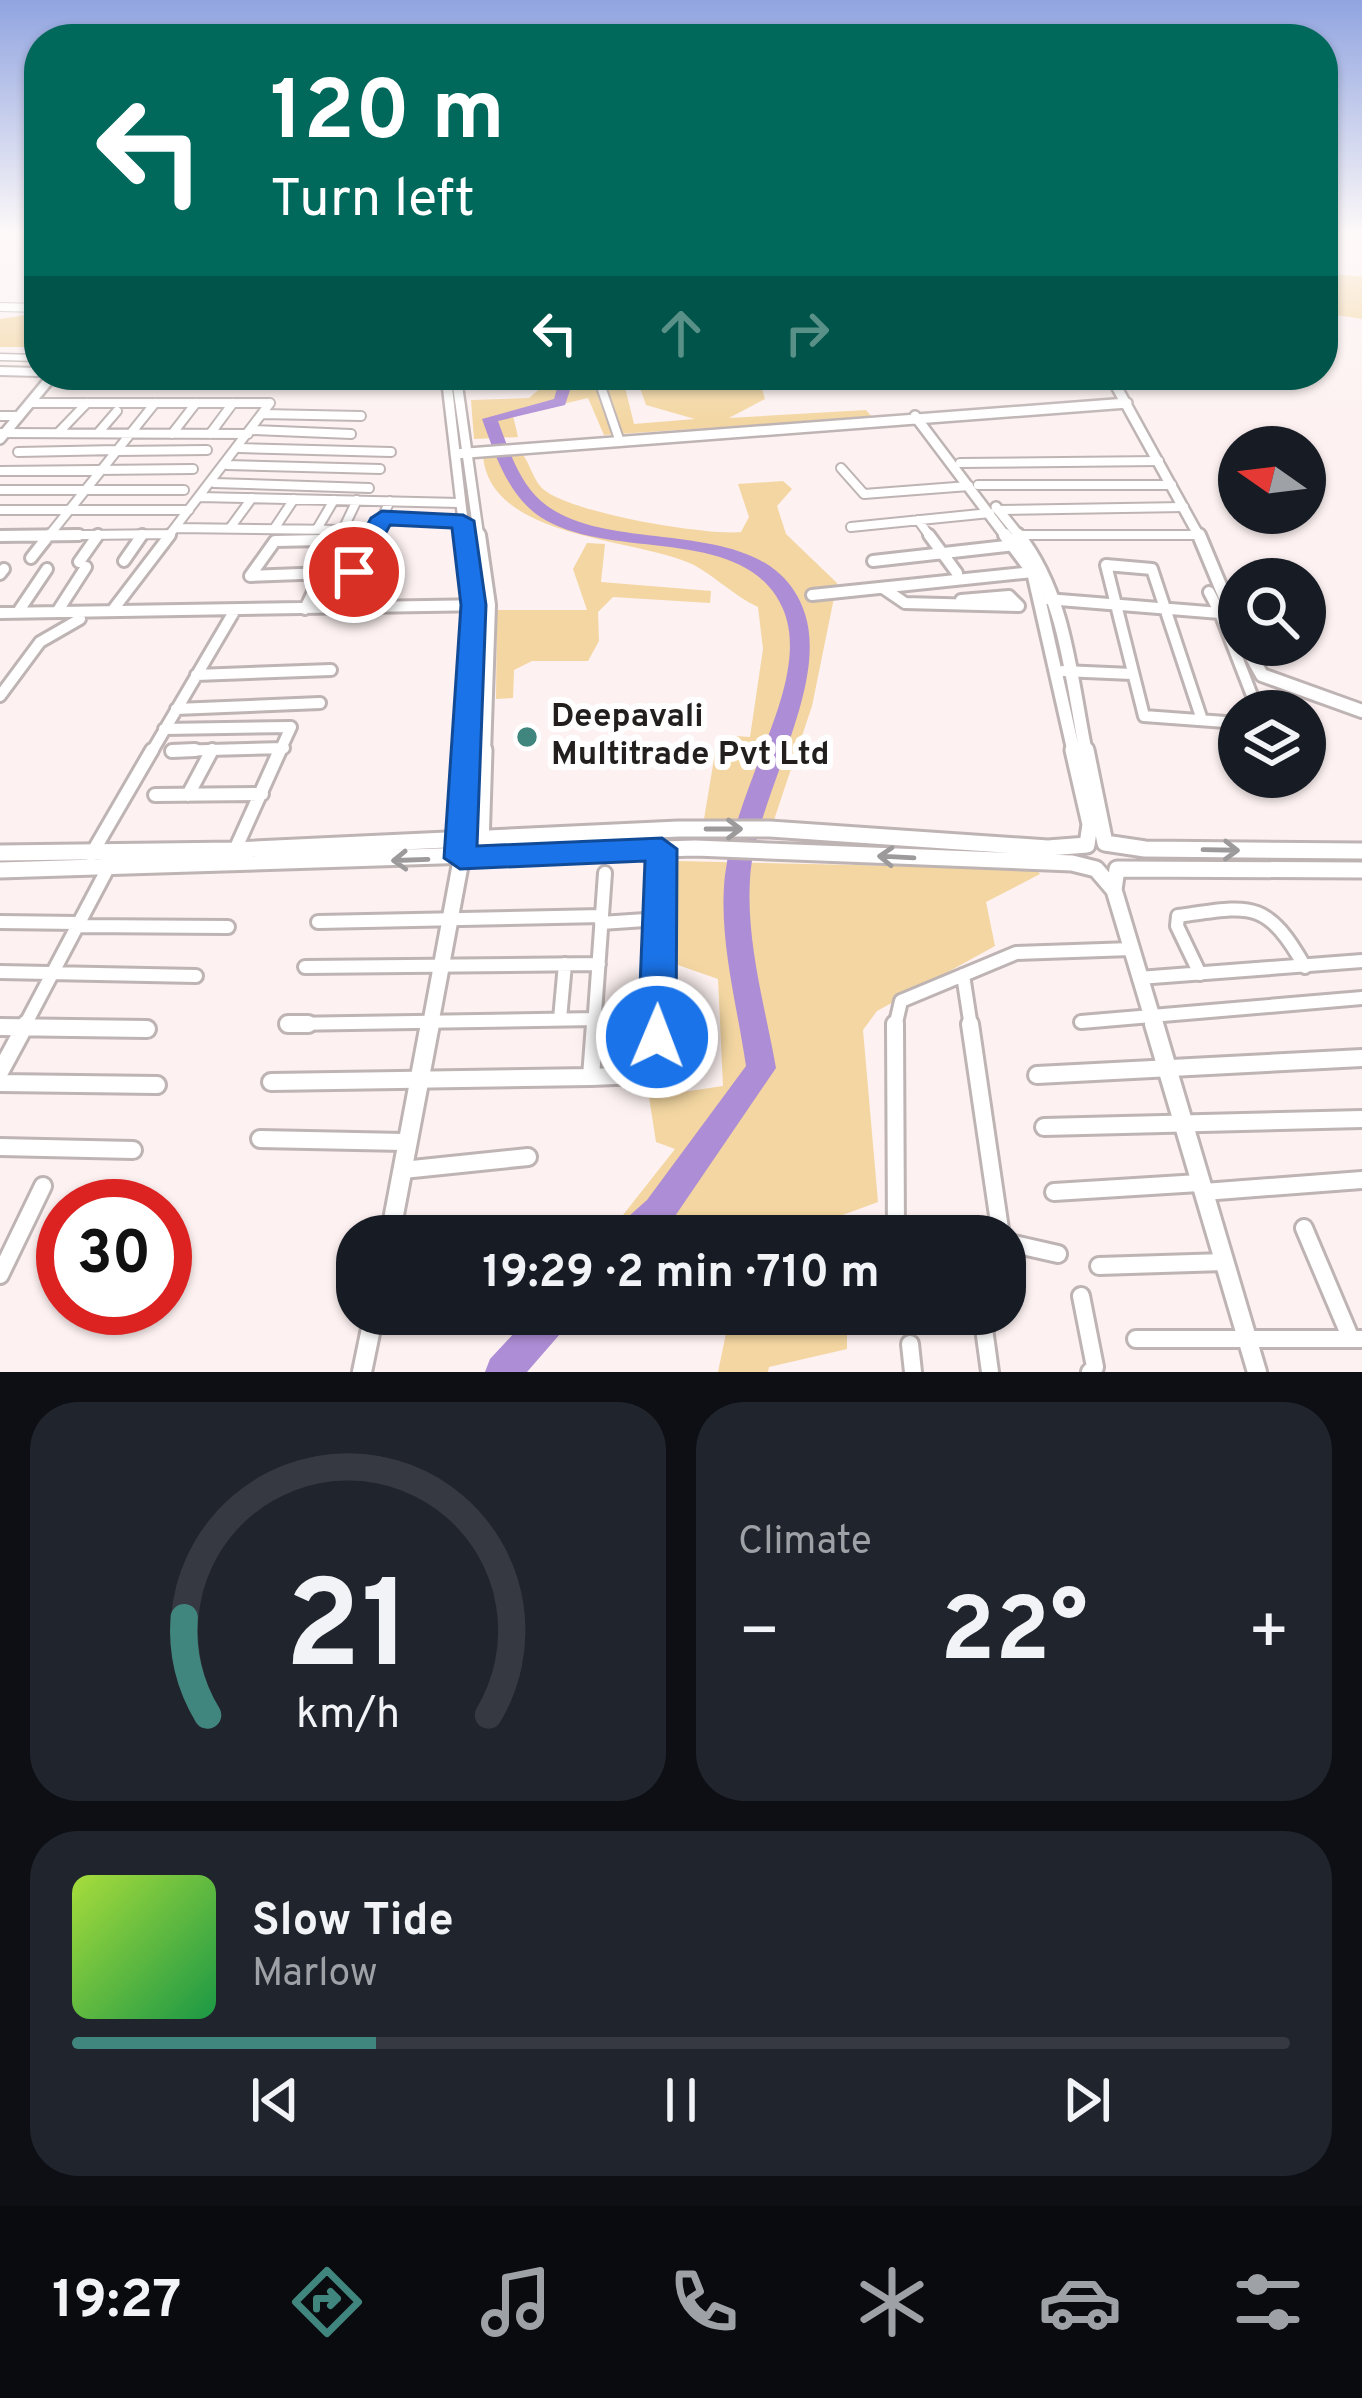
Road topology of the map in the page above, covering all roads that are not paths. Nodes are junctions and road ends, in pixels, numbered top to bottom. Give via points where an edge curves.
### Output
1 (41, 390) edge
2 (147, 390) edge
3 (449, 390) edge
4 (458, 390) edge
5 (602, 390) edge
6 (1119, 390) edge
7 (1126, 401) junction
8 (30, 403) junction
9 (87, 403) junction
10 (137, 403) junction
11 (155, 403) junction
12 (196, 403) junction
13 (233, 403) junction
14 (117, 412) dead end
15 (262, 414) junction
16 (0, 416) edge
17 (19, 416) junction
18 (361, 416) dead end
19 (920, 418) junction
20 (249, 432) junction
21 (58, 433) junction
22 (98, 434) junction
23 (131, 434) junction
24 (172, 434) junction
25 (210, 434) junction
26 (351, 434) dead end
27 (2, 435) edge
28 (620, 439) junction
29 (239, 448) junction
30 (207, 450) dead end
31 (117, 451) junction
32 (461, 451) junction
33 (18, 452) dead end
34 (1159, 460) junction
35 (960, 464) junction
36 (226, 465) junction
37 (841, 468) dead end
38 (193, 469) dead end
39 (102, 470) junction
40 (380, 470) junction
41 (0, 471) edge
42 (214, 483) junction
43 (1172, 485) junction
44 (973, 486) junction
45 (369, 488) junction
46 (0, 490) edge
47 (85, 490) junction
48 (184, 490) dead end
49 (200, 497) junction
50 (252, 498) junction
51 (293, 499) junction
52 (334, 500) junction
53 (360, 500) junction
54 (390, 501) junction
55 (460, 503) junction
56 (1184, 507) junction
57 (0, 510) edge
58 (69, 510) junction
59 (189, 510) junction
60 (994, 511) junction
61 (382, 518) junction
62 (918, 520) junction
63 (463, 521) junction
64 (851, 527) dead end
65 (230, 529) junction
66 (274, 529) junction
67 (317, 529) junction
68 (173, 531) junction
69 (49, 535) junction
70 (98, 535) junction
71 (142, 535) junction
72 (340, 535) junction
73 (1199, 535) junction
74 (6, 536) edge
75 (372, 539) junction
76 (1017, 540) junction
77 (0, 548) edge
78 (942, 553) junction
79 (31, 558) dead end
80 (124, 561) dead end
81 (872, 561) dead end
82 (1035, 568) junction
83 (47, 569) dead end
84 (957, 573) dead end
85 (320, 575) junction
86 (1218, 581) edge
87 (883, 588) junction
88 (1210, 592) dead end
89 (812, 595) dead end
90 (1047, 599) junction
91 (924, 604) junction
92 (1117, 604) junction
93 (473, 605) junction
94 (489, 605) junction
95 (1163, 608) junction
96 (305, 609) junction
97 (1218, 609) edge
98 (235, 610) junction
99 (112, 611) junction
100 (57, 612) junction
101 (1218, 613) edge
102 (6, 615) edge
103 (80, 620) dead end
104 (1257, 666) edge
105 (331, 670) dead end
106 (1061, 671) junction
107 (1132, 674) junction
108 (196, 675) junction
109 (0, 696) edge
110 (320, 703) dead end
111 (176, 709) junction
112 (1362, 711) edge
113 (1202, 720) junction
114 (1218, 721) edge
115 (164, 729) junction
116 (284, 748) junction
117 (212, 750) junction
118 (172, 751) dead end
119 (188, 794) junction
120 (262, 794) junction
121 (155, 795) dead end
122 (465, 838) junction
123 (482, 838) junction
124 (1105, 843) junction
125 (1087, 844) junction
126 (662, 849) junction
127 (235, 850) junction
128 (1362, 850) edge
129 (0, 853) edge
130 (92, 853) junction
131 (469, 858) junction
132 (83, 868) junction
133 (107, 868) junction
134 (1096, 868) junction
135 (1117, 869) junction
136 (0, 870) edge
137 (1362, 870) edge
138 (605, 873) dead end
139 (1114, 890) junction
140 (448, 915) junction
141 (660, 919) junction
142 (602, 920) junction
143 (0, 922) edge
144 (318, 922) dead end
145 (77, 924) junction
146 (227, 928) dead end
147 (1131, 949) junction
148 (1362, 961) edge
149 (565, 964) junction
150 (599, 964) junction
151 (439, 965) junction
152 (304, 967) dead end
153 (1305, 967) junction
154 (0, 972) edge
155 (51, 974) junction
156 (1200, 974) junction
157 (963, 975) junction
158 (196, 976) dead end
159 (1139, 978) junction
160 (1362, 998) edge
161 (658, 1007) junction
162 (1150, 1016) junction
163 (560, 1018) junction
164 (595, 1018) junction
165 (428, 1019) junction
166 (1081, 1022) dead end
167 (288, 1024) dead end
168 (0, 1027) edge
169 (23, 1028) junction
170 (147, 1029) dead end
171 (1362, 1058) edge
172 (1166, 1070) junction
173 (0, 1072) edge
174 (1037, 1075) dead end
175 (592, 1076) junction
176 (416, 1080) junction
177 (271, 1082) dead end
178 (0, 1083) edge
179 (158, 1085) dead end
180 (1362, 1119) edge
181 (1182, 1125) junction
182 (1044, 1127) dead end
183 (260, 1138) dead end
184 (404, 1142) junction
185 (0, 1148) edge
186 (133, 1150) dead end
187 (528, 1157) dead end
188 (404, 1171) junction
189 (1362, 1180) edge
190 (1201, 1187) junction
191 (1054, 1192) dead end
192 (36, 1200) edge
193 (395, 1215) edge
194 (896, 1215) edge
195 (999, 1215) edge
196 (1304, 1228) dead end
197 (1026, 1245) edge
198 (1058, 1254) dead end
199 (1224, 1262) junction
200 (1100, 1266) dead end
201 (0, 1275) edge
202 (1081, 1296) dead end
203 (370, 1335) edge
204 (985, 1335) edge
205 (1136, 1339) dead end
206 (1357, 1339) edge
207 (1249, 1341) junction
208 (910, 1344) dead end
209 (362, 1372) edge
210 (913, 1372) edge
211 (990, 1372) edge
212 (1090, 1372) edge
213 (1257, 1372) edge

1 - 8 street
2 - 10 street
3 - 32 street
4 - 32 street
5 - 28 street
6 - 7 street
7 - 19 street
7 - 34 street
8 - 9 street
8 - 17 street
9 - 10 street
9 - 21 street
10 - 11 street
11 - 12 street
11 - 23 street
12 - 13 street
12 - 24 street
13 - 15 street via 270,403
13 - 25 street
14 - 22 street
15 - 18 street
15 - 20 street
16 - 17 street
17 - 27 street
19 - 28 street
19 - 35 street
19 - 44 street
20 - 25 street
20 - 26 street
20 - 29 street
21 - 22 street
21 - 27 street
22 - 23 street
23 - 24 street
23 - 31 street
24 - 25 street
28 - 32 street
29 - 36 street
29 - 40 street via 393,447
30 - 31 street
31 - 33 street
31 - 39 street
32 - 55 street
32 - 94 street
34 - 35 street
34 - 43 street
35 - 44 street
36 - 40 street
36 - 42 street
37 - 44 street via 864,494
38 - 39 street
39 - 41 street
39 - 47 street
40 - 45 street
42 - 45 street
42 - 49 street
43 - 44 street
43 - 56 street
44 - 60 street
45 - 53 street
46 - 47 street
47 - 48 street
47 - 58 street
49 - 50 street
49 - 59 street
50 - 51 street
50 - 65 street
51 - 52 street
51 - 66 street
52 - 53 street
52 - 67 street
53 - 54 street
53 - 72 street
54 - 55 street
54 - 61 street
55 - 63 street
56 - 60 street
56 - 73 street
57 - 58 street
58 - 59 street
58 - 69 street
59 - 68 street
60 - 62 street
60 - 76 street
61 - 63 street
61 - 75 street
62 - 64 street
62 - 78 street
63 - 93 street
65 - 66 street
65 - 68 street
66 - 67 street
67 - 72 street
68 - 71 street
68 - 99 street
69 - 70 street
69 - 74 street
69 - 79 street
70 - 71 street
70 - 100 street
71 - 80 street
72 - 75 street
72 - 85 street
72 - 85 street via 275,541 250,576
73 - 76 street
73 - 86 street
74 - 77 street
75 - 85 street via 354,572
76 - 78 street
76 - 82 street
78 - 81 street
78 - 84 street
82 - 87 street
82 - 90 street
83 - 102 street
85 - 96 street
87 - 89 street
87 - 91 street via 898,602
88 - 97 street
90 - 92 street
90 - 106 street
91 - 91 street via 1011,609 1019,606 1009,596
92 - 95 street
92 - 95 street via 1106,566 1127,563 1152,569
92 - 107 street
93 - 94 street
93 - 96 street
93 - 122 street
94 - 123 street
95 - 101 street
95 - 113 street
96 - 98 street
98 - 99 street
98 - 108 street
99 - 100 street
100 - 102 street
103 - 109 street via 40,642
104 - 112 street via 1262,675
105 - 108 street
106 - 107 street
106 - 124 street
106 - 125 street
107 - 113 street via 1144,716
108 - 111 street
110 - 111 street
111 - 115 street
113 - 114 street
115 - 116 street via 287,726
115 - 130 street
116 - 117 street
116 - 120 street
117 - 118 street
117 - 119 street
119 - 120 street
119 - 121 street
120 - 127 street
122 - 123 street
122 - 127 street
122 - 131 street
123 -> 125 street via 770,829 963,845
123 - 131 street
124 - 125 street
124 -> 128 street
124 - 135 street via 1124,857
125 - 134 street via 1082,856
126 - 131 street
134 -> 126 street via 1051,860
126 - 141 street
127 - 130 street
129 - 130 street
130 - 132 street
131 -> 133 street
131 - 140 street
132 - 133 street
132 - 136 street
133 - 145 street
134 - 135 street
134 - 139 street
135 - 137 street
135 - 139 street
138 - 142 street
139 - 147 street
140 - 142 street
140 - 144 street
140 - 151 street
141 - 142 street
141 - 161 street
142 - 150 street
143 - 145 street
145 - 146 street
145 - 155 street
147 - 157 street via 1032,950
147 - 159 street
148 - 153 street
149 - 150 street
149 - 151 street
149 - 163 street
150 - 164 street
151 - 152 street
151 - 165 street
153 - 156 street
153 - 156 street via 1279,919 1252,908 1178,916
154 - 155 street
155 - 158 street
155 - 169 street
156 - 159 street
157 - 194 street via 895,1010
157 - 195 street
159 - 162 street
160 - 162 street
161 - 164 street
161 - 175 street via 656,1067
162 - 166 street
162 - 172 street
163 - 164 street
163 - 165 street
164 - 175 street
165 - 167 street
165 - 176 street
168 - 169 street
169 - 170 street
169 - 173 street
171 - 172 street
172 - 174 street
172 - 181 street
175 - 176 street
176 - 177 street
176 - 184 street
178 - 179 street
180 - 181 street
181 - 182 street
181 - 190 street
183 - 184 street
184 - 188 street
185 - 186 street
187 - 188 street
188 - 193 street
189 - 190 street
190 - 191 street
190 - 199 street
192 - 201 street
196 - 206 street
197 - 198 street
199 - 200 street
199 - 207 street
202 - 212 street
203 - 209 street
204 - 211 street
205 - 207 street
206 - 207 street
207 - 213 street
208 - 210 street

